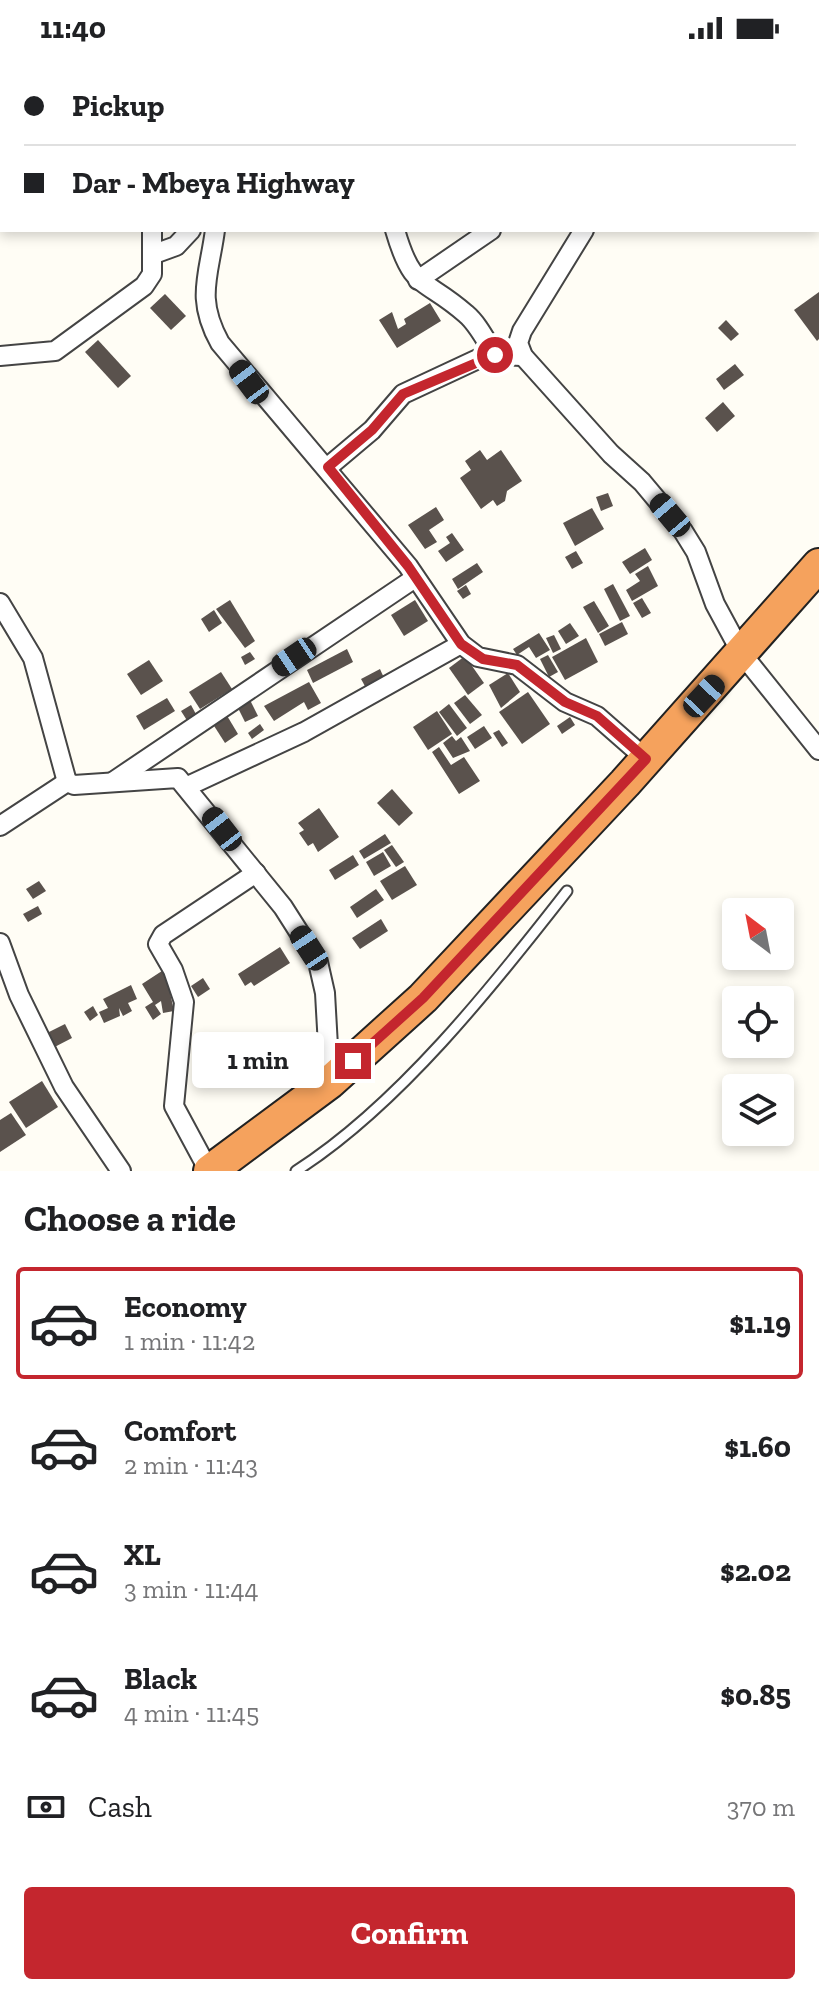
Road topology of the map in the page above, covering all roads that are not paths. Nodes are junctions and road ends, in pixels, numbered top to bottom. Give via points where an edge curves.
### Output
1 (152, 232) edge
2 (189, 232) edge
3 (215, 232) edge
4 (396, 232) edge
5 (488, 232) edge
6 (583, 232) edge
7 (154, 254) junction
8 (418, 280) junction
9 (495, 355) junction
10 (0, 356) edge
11 (523, 356) junction
12 (328, 467) junction
13 (819, 565) edge
14 (415, 578) junction
15 (0, 603) edge
16 (6, 623) edge
17 (461, 644) junction
18 (742, 654) junction
19 (819, 750) edge
20 (646, 759) junction
21 (67, 782) junction
22 (112, 782) junction
23 (188, 786) junction
24 (0, 826) edge
25 (256, 873) junction
26 (567, 891) dead end
27 (0, 943) edge
28 (8, 990) edge
29 (330, 1082) junction
30 (121, 1171) edge
31 (210, 1171) edge
32 (296, 1171) edge

1 - 7 street
2 - 7 street via 176,246
3 - 12 street via 204,279 210,325 249,382
4 - 8 street via 405,264
5 - 8 street
6 - 11 street via 522,331 518,343
7 - 10 street via 152,274 144,286 62,346 49,353
8 - 9 street via 465,312
9 - 11 street
9 - 12 street via 403,394 372,430
11 - 18 street via 683,531
12 - 14 street
13 - 18 highway
14 - 17 street
14 - 22 street
15 - 16 street
16 - 21 street via 37,670
17 - 20 street via 483,659 517,665 565,702 597,716
17 - 23 street via 304,732
18 - 19 street
18 - 20 highway
20 - 29 highway via 423,998
21 - 22 street
21 - 24 street
22 - 23 street via 170,777
23 - 25 street
25 - 29 street via 323,972
25 - 31 street via 163,935 158,944 184,1002 174,1106
26 - 32 lane via 506,969 378,1108
27 - 28 street
28 - 30 street
29 - 31 highway

